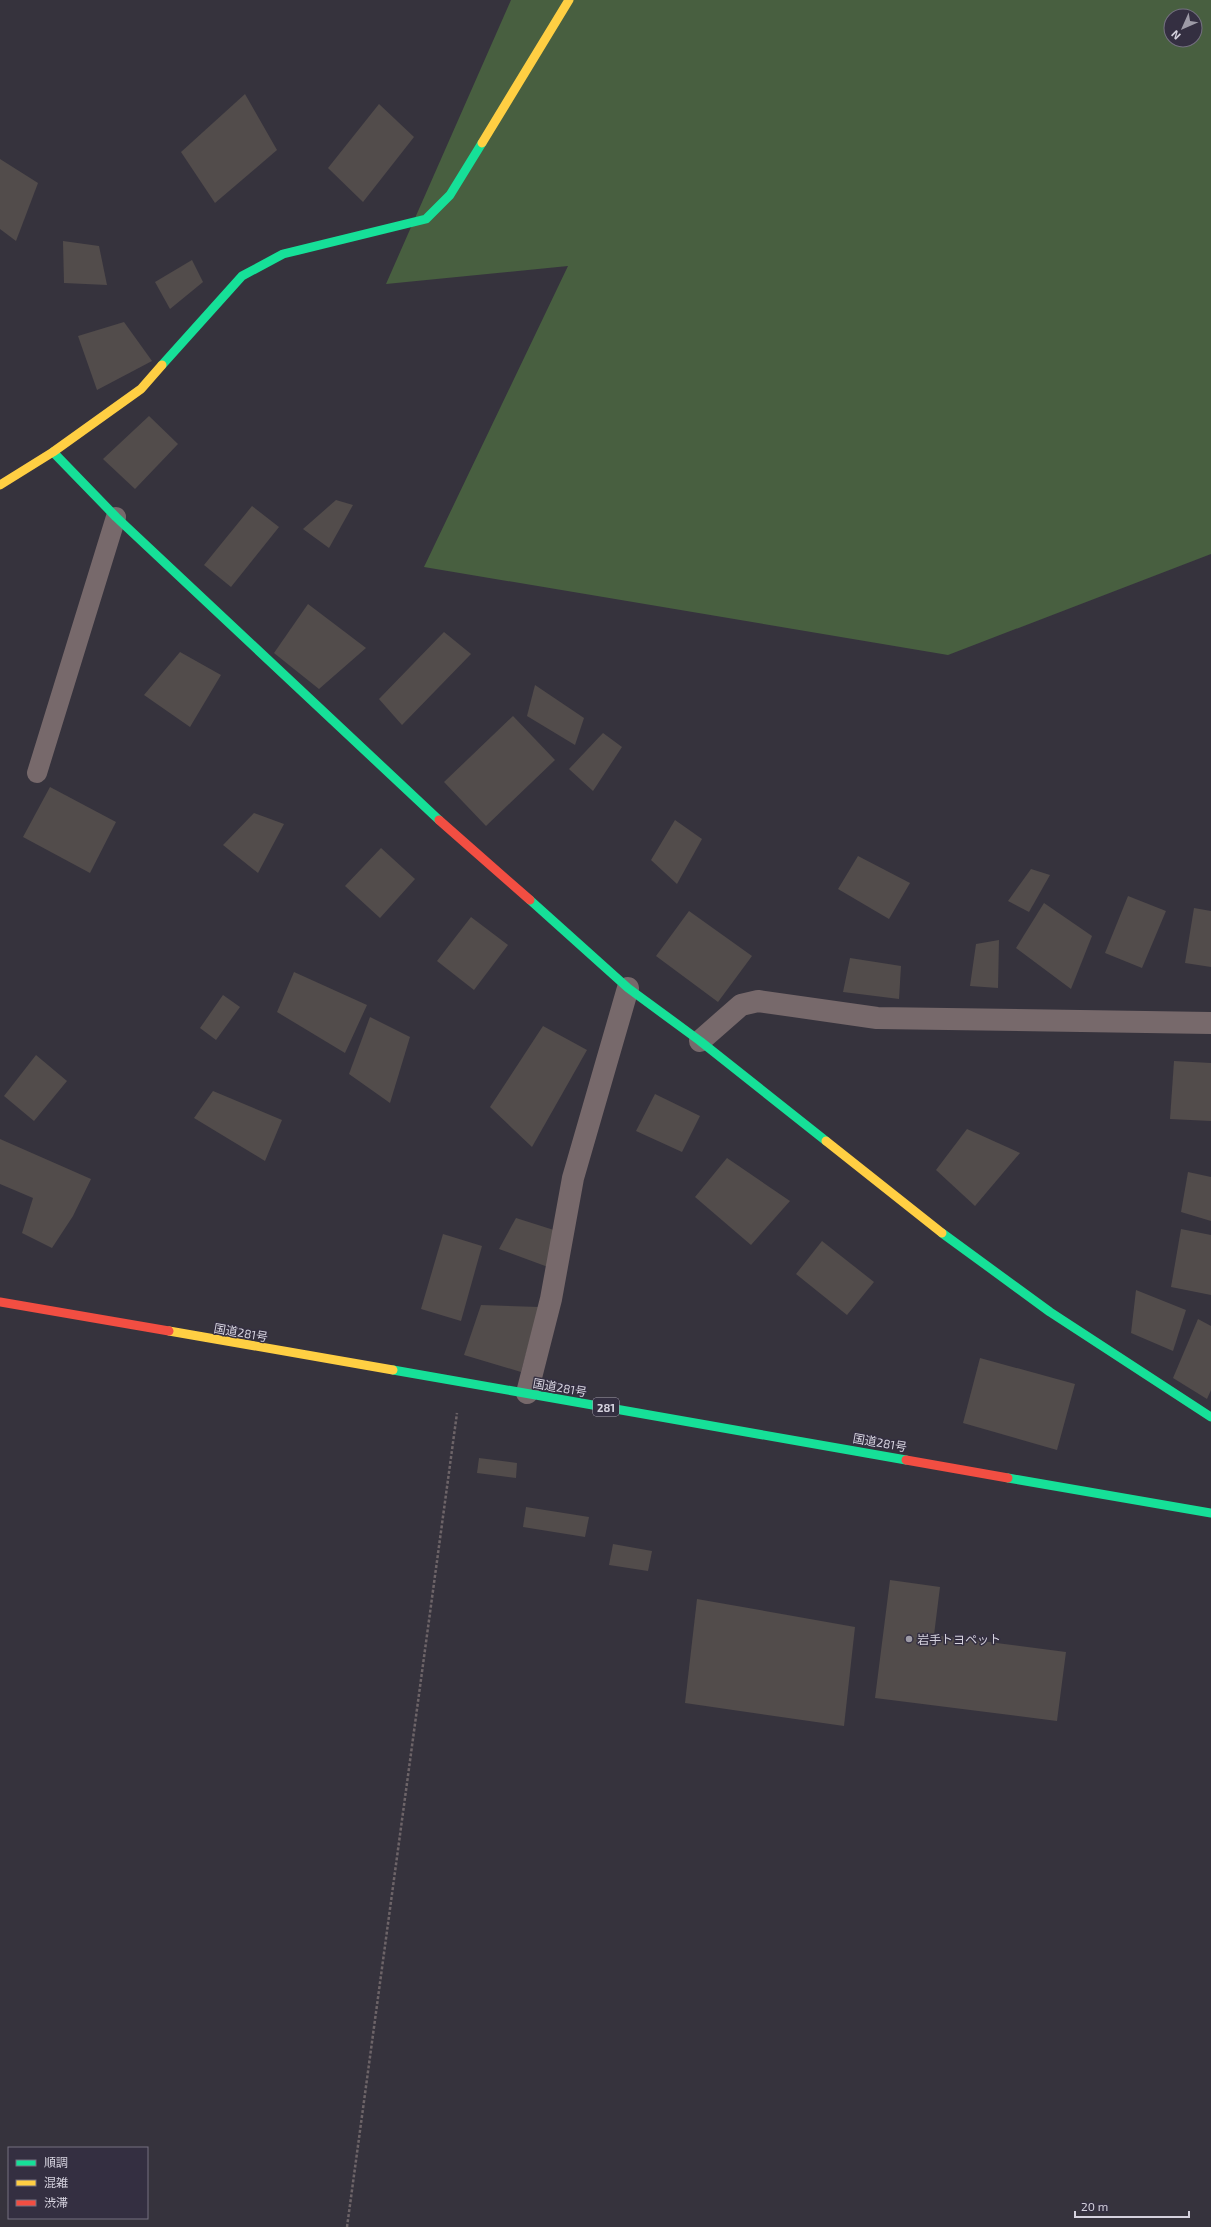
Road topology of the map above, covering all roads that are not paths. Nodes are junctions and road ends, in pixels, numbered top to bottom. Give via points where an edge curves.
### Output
1 (569, 0) edge
2 (53, 452) junction
3 (0, 485) edge
4 (116, 517) junction
5 (37, 773) dead end
6 (628, 988) junction
7 (1211, 1023) edge
8 (700, 1041) junction
9 (0, 1302) edge
10 (527, 1393) junction
11 (1211, 1417) edge
12 (1211, 1513) edge

1 - 2 main road via 450,195 426,219 283,254 242,276 142,389
2 - 3 main road
2 - 4 main road
4 - 5 lane
4 - 6 main road via 426,808
6 - 8 main road
6 - 10 street via 573,1178 551,1299
7 - 8 street via 877,1018 758,1001 741,1005
8 - 11 main road via 935,1228 1050,1312
9 - 10 main road, 国道281号 / 281
10 - 12 main road, 国道281号 / 281

